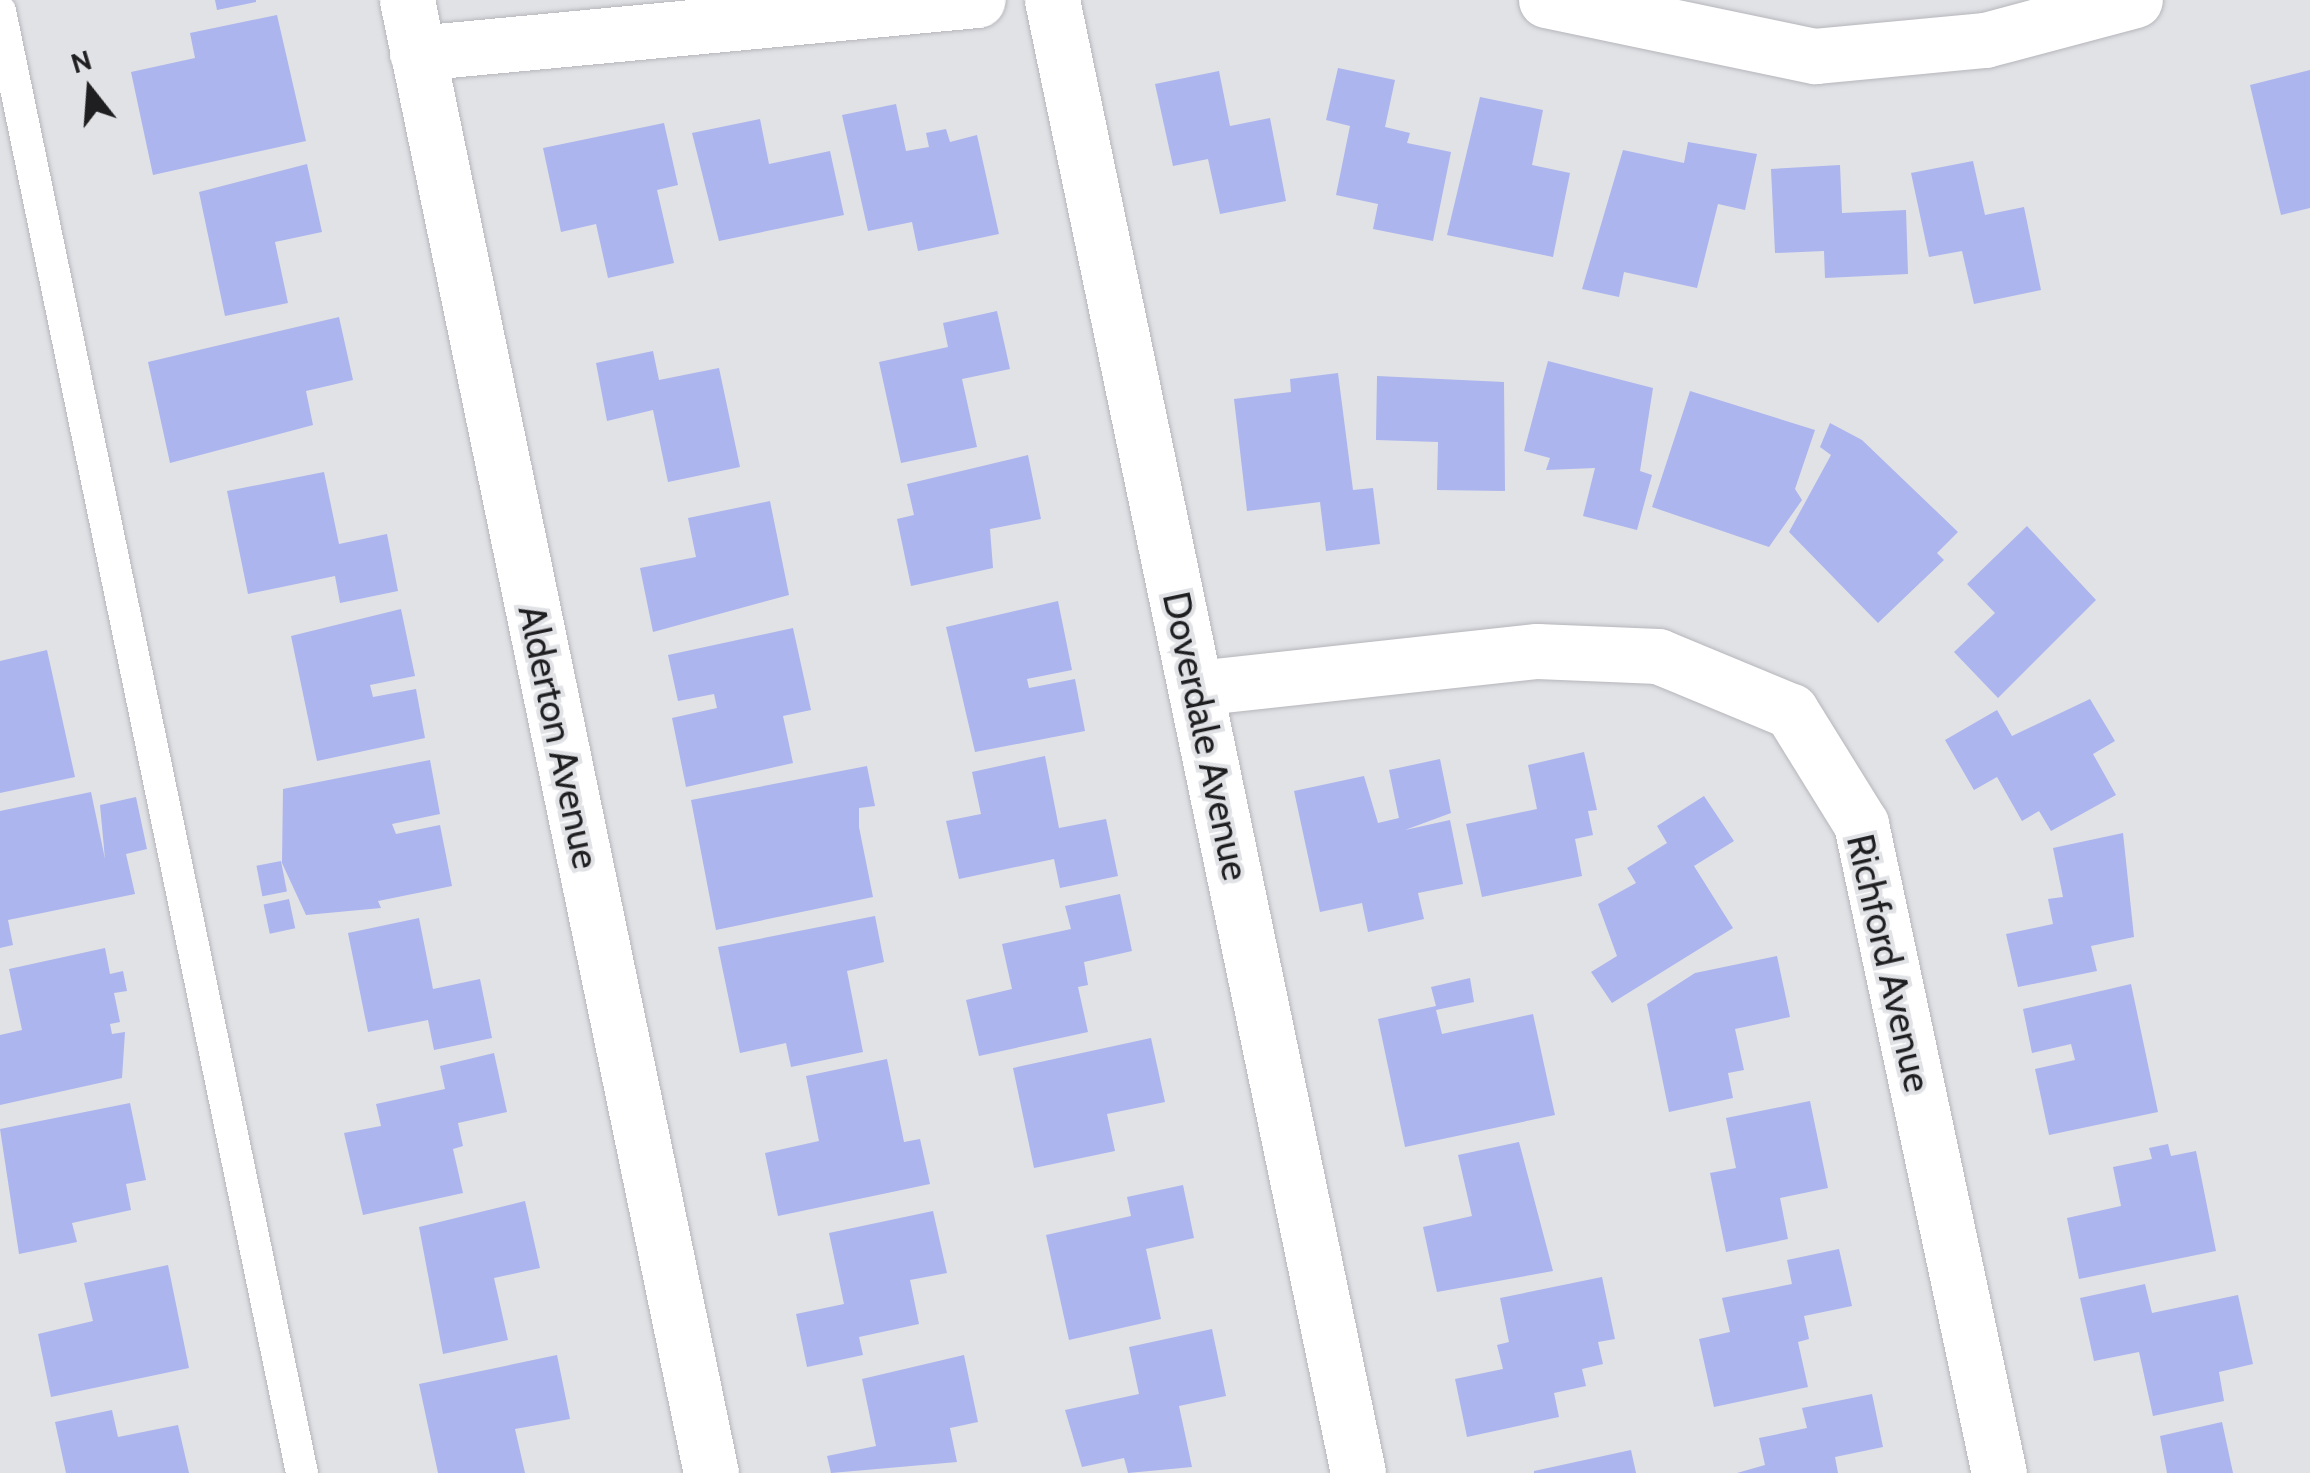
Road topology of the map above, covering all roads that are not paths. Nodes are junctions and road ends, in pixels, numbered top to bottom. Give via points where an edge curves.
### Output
1 (407, 0) edge
2 (977, 0) edge
3 (1052, 0) edge
4 (1546, 0) edge
5 (2134, 0) edge
6 (0, 11) edge
7 (2026, 14) edge
8 (417, 52) junction
9 (1196, 688) junction
10 (302, 1473) edge
11 (711, 1473) edge
12 (1358, 1473) edge
13 (1998, 1473) edge

1 - 8 street, Alderton Avenue
2 - 8 street
3 - 9 street, Doverdale Avenue
4 - 7 street via 1815,56
5 - 7 street
6 - 10 lane
8 - 11 street, Alderton Avenue
9 - 12 street, Doverdale Avenue
9 - 13 street, Richford Avenue via 1537,651 1658,656 1791,710 1860,824

